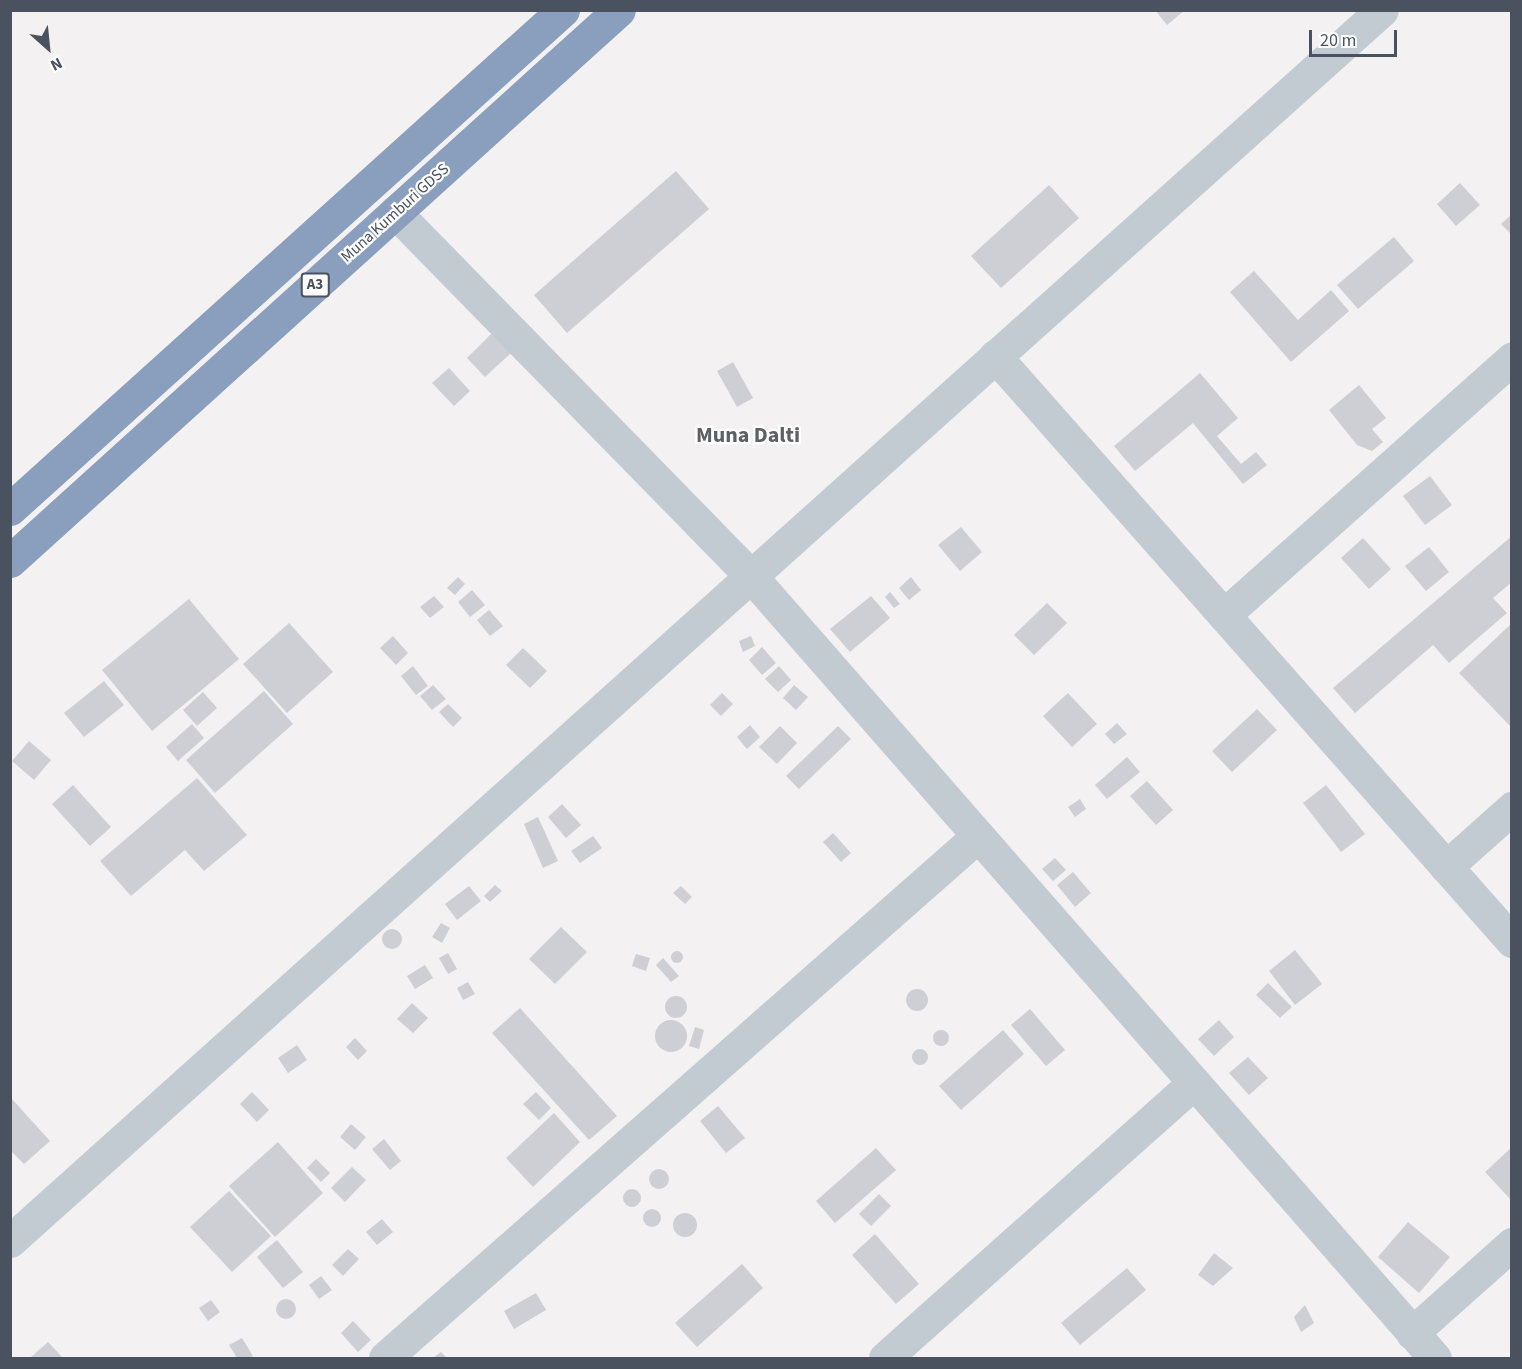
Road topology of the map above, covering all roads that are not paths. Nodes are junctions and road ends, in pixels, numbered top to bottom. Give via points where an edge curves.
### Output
1 (563, 10) edge
2 (619, 10) edge
3 (1382, 10) edge
4 (395, 212) junction
5 (995, 356) junction
6 (1512, 358) edge
7 (10, 509) edge
8 (10, 561) edge
9 (750, 575) junction
10 (1224, 615) junction
11 (1512, 808) edge
12 (978, 836) junction
13 (1446, 867) junction
14 (1512, 941) edge
15 (1194, 1083) junction
16 (10, 1241) edge
17 (1512, 1244) edge
18 (1412, 1333) junction
19 (386, 1359) edge
20 (885, 1359) edge
21 (1435, 1359) edge

1 - 7 highway, A3
2 - 4 highway, Muna Kumburi GDSS / A3
3 - 5 street
4 - 8 highway, Muna Kumburi GDSS / A3
4 - 9 street
5 - 9 street
5 - 10 street
6 - 10 street
9 - 12 street
9 - 16 street
10 - 13 street
11 - 13 street
12 - 15 street
12 - 19 street
13 - 14 street
15 - 18 street
15 - 20 street
17 - 18 street
18 - 21 street

